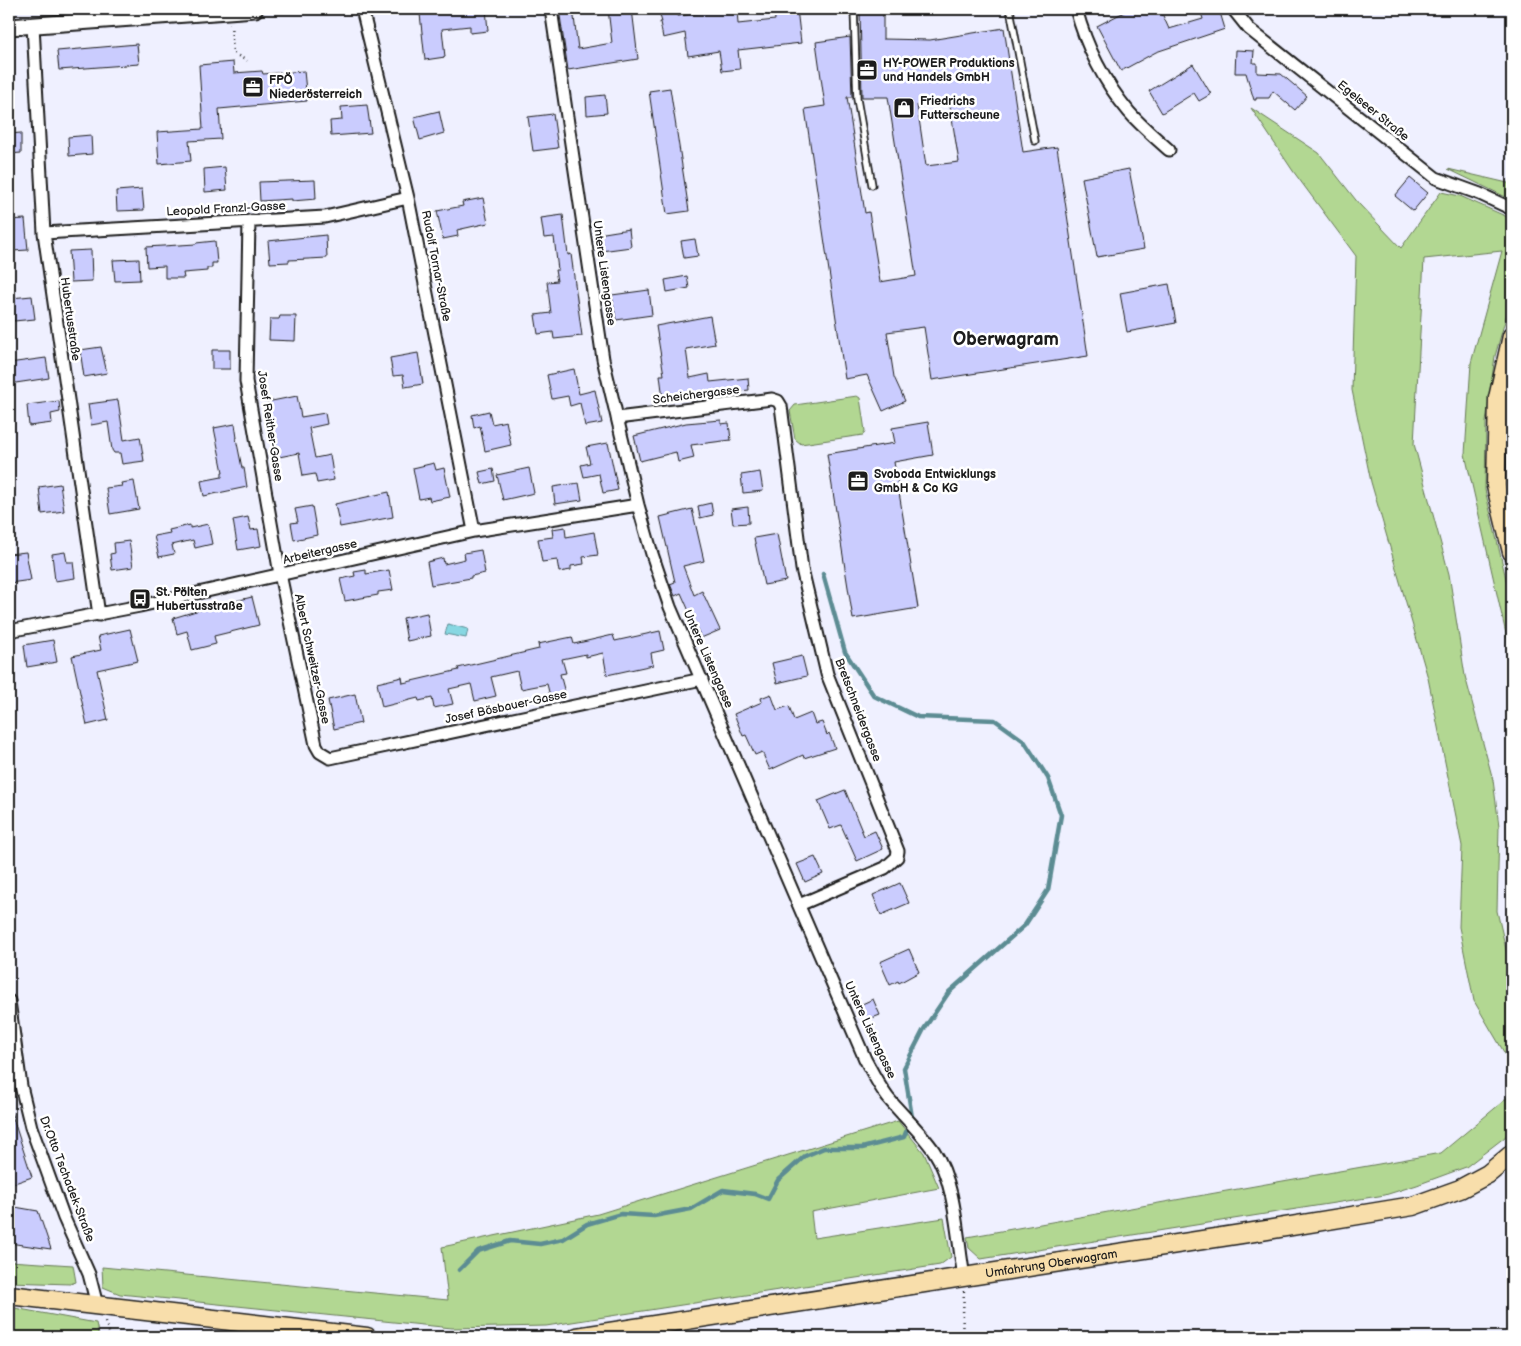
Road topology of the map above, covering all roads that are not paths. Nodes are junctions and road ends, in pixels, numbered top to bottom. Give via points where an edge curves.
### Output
1 (255, 9) edge
2 (362, 9) edge
3 (551, 9) edge
4 (854, 9) edge
5 (1010, 9) edge
6 (1076, 9) edge
7 (1233, 9) edge
8 (33, 25) junction
9 (9, 27) edge
10 (1035, 141) dead end
11 (1169, 150) dead end
12 (872, 185) dead end
13 (408, 198) junction
14 (1512, 209) edge
15 (249, 221) junction
16 (44, 233) junction
17 (1512, 336) edge
18 (778, 401) joint
19 (617, 418) junction
20 (638, 505) junction
21 (474, 531) junction
22 (1512, 552) edge
23 (280, 574) junction
24 (99, 615) junction
25 (9, 631) edge
26 (702, 679) junction
27 (317, 749) joint
28 (799, 905) junction
29 (9, 1002) edge
30 (1512, 1154) edge
31 (964, 1277) junction
32 (9, 1295) edge
33 (97, 1305) junction
34 (367, 1337) edge
35 (577, 1337) edge

1 - 8 main road
2 - 13 street, Rudolf Tornar-Straße
3 - 19 street, Untere Listengasse via 603,359
4 - 12 lane via 857,99
5 - 10 lane
6 - 11 street via 1103,76 1130,113
7 - 14 street, Egelseer Straße via 1249,29 1436,178
8 - 9 main road
8 - 16 street, Hubertusstraße
13 - 15 street, Leopold Franzl-Gasse via 326,216
13 - 21 street, Rudolf Tornar-Straße
15 - 16 street, Leopold Franzl-Gasse
15 - 23 street, Josef Reither-Gasse via 246,381
16 - 24 street, Hubertusstraße
17 - 22 main road via 1498,398 1496,486
18 - 19 street, Scheichergasse via 772,399
18 - 28 street, Bretschneidergasse via 802,569 827,674 898,851 897,857 885,868
19 - 20 street, Untere Listengasse
20 - 21 street, Arbeitergasse
20 - 26 street, Untere Listengasse via 670,607
21 - 23 street, Arbeitergasse
23 - 24 street, Arbeitergasse
23 - 27 street, Albert Schweitzer-Gasse
24 - 25 street, Arbeitergasse
26 - 27 street, Josef Bösbauer-Gasse via 330,758
26 - 28 street, Untere Listengasse
28 - 31 street, Untere Listengasse via 865,1058 888,1097 934,1151 946,1178
29 - 33 street, Dr.Otto Tschadek-Straße via 21,1086 31,1127 64,1218 89,1274
30 - 31 main road, Umfahrung Oberwagram via 1488,1174 1460,1189 1413,1206
31 - 35 main road, Umfahrung Oberwagram
32 - 33 main road
33 - 34 main road

